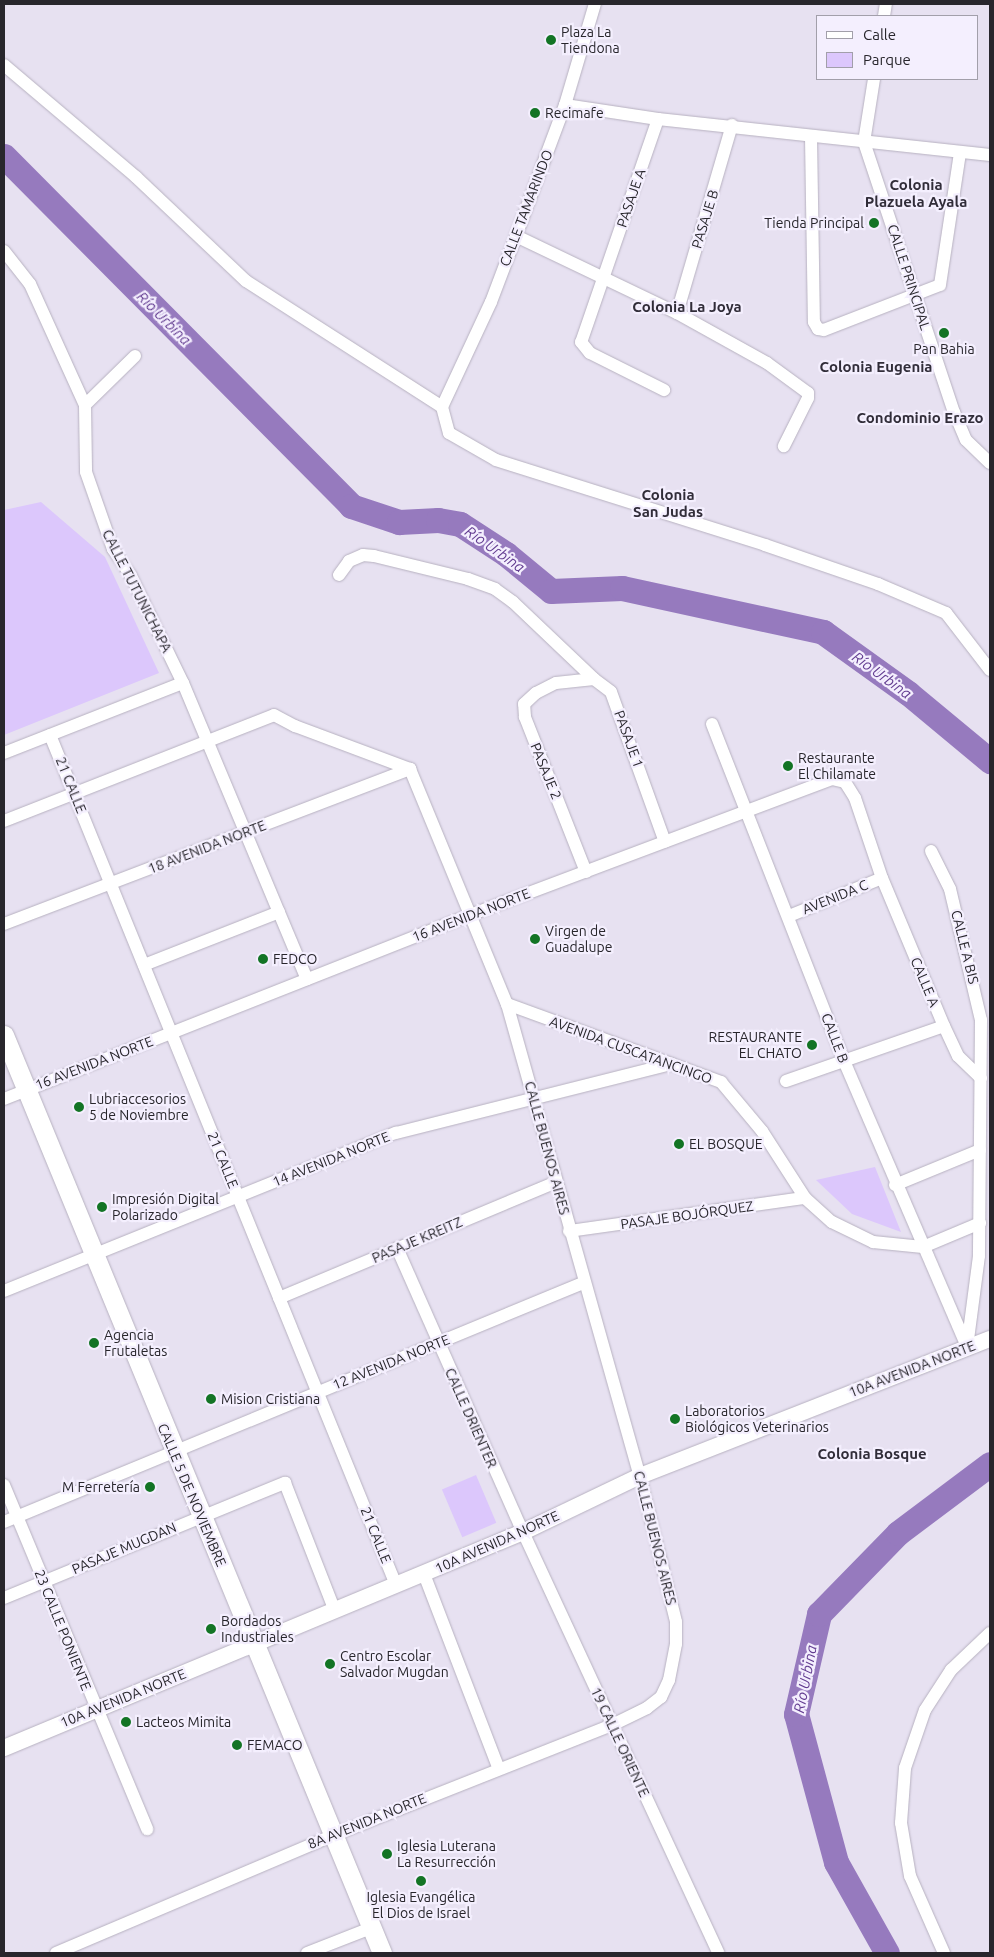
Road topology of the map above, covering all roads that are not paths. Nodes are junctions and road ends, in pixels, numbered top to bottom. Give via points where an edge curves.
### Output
1 (595, 4) edge
2 (4, 65) edge
3 (874, 80) edge
4 (565, 105) junction
5 (658, 119) junction
6 (732, 125) junction
7 (811, 137) junction
8 (864, 142) junction
9 (960, 153) junction
10 (990, 155) edge
11 (516, 236) junction
12 (4, 250) edge
13 (604, 277) junction
14 (914, 296) junction
15 (677, 313) junction
16 (135, 356) dead end
17 (664, 390) dead end
18 (85, 405) junction
19 (442, 407) junction
20 (784, 446) dead end
21 (990, 463) edge
22 (339, 575) dead end
23 (990, 670) edge
24 (594, 679) junction
25 (183, 683) junction
26 (712, 724) dead end
27 (50, 735) junction
28 (207, 741) junction
29 (4, 753) edge
30 (410, 769) junction
31 (74, 794) junction
32 (746, 810) junction
33 (4, 821) edge
34 (245, 832) junction
35 (665, 842) junction
36 (931, 851) dead end
37 (586, 872) junction
38 (882, 878) junction
39 (111, 884) junction
40 (279, 912) junction
41 (470, 914) junction
42 (789, 916) junction
43 (4, 924) edge
44 (144, 965) junction
45 (307, 980) junction
46 (507, 1004) junction
47 (944, 1026) junction
48 (172, 1033) junction
49 (4, 1035) edge
50 (844, 1061) junction
51 (670, 1064) junction
52 (981, 1078) junction
53 (786, 1081) dead end
54 (26, 1090) junction
55 (533, 1098) junction
56 (4, 1100) edge
57 (980, 1150) junction
58 (556, 1182) junction
59 (895, 1185) junction
60 (238, 1196) junction
61 (805, 1198) junction
62 (980, 1224) junction
63 (569, 1231) junction
64 (923, 1247) junction
65 (398, 1248) junction
66 (94, 1254) junction
67 (583, 1283) junction
68 (4, 1291) edge
69 (279, 1298) junction
70 (990, 1339) edge
71 (438, 1343) junction
72 (967, 1347) junction
73 (318, 1393) junction
74 (173, 1452) junction
75 (640, 1476) junction
76 (4, 1485) edge
77 (17, 1517) junction
78 (200, 1517) junction
79 (4, 1522) edge
80 (523, 1532) junction
81 (424, 1574) junction
82 (44, 1582) junction
83 (396, 1585) junction
84 (4, 1598) edge
85 (334, 1611) junction
86 (990, 1633) edge
87 (255, 1644) junction
88 (668, 1680) joint
89 (96, 1710) junction
90 (612, 1725) junction
91 (4, 1748) edge
92 (498, 1767) junction
93 (147, 1829) dead end
94 (334, 1834) junction
95 (371, 1928) junction
96 (56, 1953) edge
97 (307, 1953) edge
98 (382, 1953) edge
99 (718, 1953) edge
100 (944, 1953) edge

1 - 4 street, CALLE TAMARINDO
2 - 19 street via 136,178 246,281
3 - 8 street, CALLE PRINCIPAL
4 - 5 street
4 - 11 street, CALLE TAMARINDO
5 - 6 street
5 - 13 street, PASAJE A
6 - 7 street
6 - 15 street, PASAJE B
7 - 8 street
7 - 14 street via 814,322 818,329 824,330
8 - 9 street
8 - 14 street, CALLE PRINCIPAL
9 - 10 street
9 - 14 street via 943,280 936,288
11 - 13 street
11 - 19 street, CALLE TAMARINDO via 491,302
12 - 18 street, CALLE TUTUNICHAPA via 30,284
13 - 15 street
13 - 17 street, PASAJE A via 580,342 590,354
14 - 21 street, CALLE PRINCIPAL via 966,440
15 - 20 street via 767,363 808,393
16 - 18 street
18 - 25 street, CALLE TUTUNICHAPA via 88,482 113,550 131,576
19 - 23 street via 449,433 496,460 774,548 878,584 946,613
22 - 24 street, PASAJE 1 via 349,561 363,555 495,589
24 - 35 street, PASAJE 1 via 612,692
24 - 37 street, PASAJE 2 via 556,683 536,693 524,704 525,716
25 - 27 street
25 - 28 street, CALLE TUTUNICHAPA
26 - 32 street, CALLE B
27 - 29 street
27 - 31 street, 21 CALLE
28 - 30 street via 274,715
28 - 31 street
28 - 34 street, CALLE TUTUNICHAPA
30 - 34 street, 18 AVENIDA NORTE
30 - 41 street, CALLE BUENOS AIRES
31 - 33 street
31 - 39 street, 21 CALLE
32 - 35 street, 16 AVENIDA NORTE
32 - 38 street, 16 AVENIDA NORTE via 832,779 845,782 855,798
32 - 42 street, CALLE B
34 - 39 street, 18 AVENIDA NORTE
34 - 40 street, CALLE TUTUNICHAPA
35 - 37 street, 16 AVENIDA NORTE
36 - 52 street, CALLE A BIS via 950,889 976,988 981,1020
37 - 41 street, 16 AVENIDA NORTE
38 - 42 street, AVENIDA C
38 - 47 street, CALLE A
39 - 43 street, 18 AVENIDA NORTE
39 - 44 street, 21 CALLE
40 - 44 street
40 - 45 street, CALLE TUTUNICHAPA
41 - 45 street, 16 AVENIDA NORTE
41 - 46 street, CALLE BUENOS AIRES
42 - 50 street, CALLE B
44 - 48 street, 21 CALLE
45 - 48 street, 16 AVENIDA NORTE
46 - 51 street, AVENIDA CUSCATANCINGO
46 - 55 street, CALLE BUENOS AIRES
47 - 50 street
47 - 52 street, CALLE A via 958,1056
48 - 54 street, 16 AVENIDA NORTE
48 - 60 street, 21 CALLE
49 - 54 main road, CALLE 5 DE NOVIEMBRE
50 - 53 street
50 - 59 street, CALLE B
51 - 55 street, 14 AVENIDA NORTE
51 - 61 street, AVENIDA CUSCATANCINGO via 721,1082 762,1131
52 - 57 street, CALLE A BIS
54 - 56 street, 16 AVENIDA NORTE
54 - 66 main road, CALLE 5 DE NOVIEMBRE
55 - 58 street, CALLE BUENOS AIRES
55 - 60 street, 14 AVENIDA NORTE via 396,1133
57 - 59 street
57 - 62 street, CALLE A BIS
58 - 63 street, CALLE BUENOS AIRES
58 - 65 street, PASAJE KREITZ
59 - 64 street, CALLE B
60 - 66 street, 14 AVENIDA NORTE
60 - 69 street, 21 CALLE
61 - 63 street, PASAJE BOJÓRQUEZ
61 - 64 street, AVENIDA CUSCATANCINGO via 832,1222 873,1242
62 - 64 street
62 - 72 street, CALLE A BIS via 980,1256
63 - 67 street, CALLE BUENOS AIRES
64 - 72 street, CALLE B
65 - 69 street, PASAJE KREITZ
65 - 71 street, CALLE DRIENTER
66 - 68 street, 14 AVENIDA NORTE
66 - 74 main road, CALLE 5 DE NOVIEMBRE
67 - 71 street, 12 AVENIDA NORTE
67 - 75 street, CALLE BUENOS AIRES
69 - 73 street, 21 CALLE
70 - 72 street, 10A AVENIDA NORTE
71 - 73 street, 12 AVENIDA NORTE
71 - 80 street, CALLE DRIENTER
72 - 75 street, 10A AVENIDA NORTE
73 - 74 street, 12 AVENIDA NORTE
73 - 83 street, 21 CALLE
74 - 77 street, 12 AVENIDA NORTE
74 - 78 main road, CALLE 5 DE NOVIEMBRE
75 - 80 street, 10A AVENIDA NORTE
75 - 88 street, CALLE BUENOS AIRES via 676,1622 676,1644
76 - 77 street, 23 CALLE PONIENTE
77 - 79 street, 12 AVENIDA NORTE
77 - 82 street, 23 CALLE PONIENTE
78 - 82 street, PASAJE MUGDAN
78 - 85 street, PASAJE MUGDAN via 285,1483
78 - 87 main road, CALLE 5 DE NOVIEMBRE
80 - 81 street, 10A AVENIDA NORTE
80 - 90 street, 19 CALLE ORIENTE
81 - 83 street, 10A AVENIDA NORTE
81 - 92 street
82 - 84 street, PASAJE MUGDAN
82 - 89 street, 23 CALLE PONIENTE
83 - 85 street, 10A AVENIDA NORTE
85 - 87 street, 10A AVENIDA NORTE
86 - 100 street via 951,1670 925,1710 905,1768 901,1823 910,1876
87 - 89 street, 10A AVENIDA NORTE
87 - 94 main road, CALLE 5 DE NOVIEMBRE
88 - 90 street, 8A AVENIDA NORTE via 661,1697 654,1703
89 - 91 street, 10A AVENIDA NORTE
89 - 93 street, 23 CALLE PONIENTE
90 - 92 street, 8A AVENIDA NORTE
90 - 99 street, 19 CALLE ORIENTE
92 - 94 street, 8A AVENIDA NORTE
94 - 95 main road, CALLE 5 DE NOVIEMBRE
94 - 96 street, 8A AVENIDA NORTE
95 - 97 street
95 - 98 main road, CALLE 5 DE NOVIEMBRE

